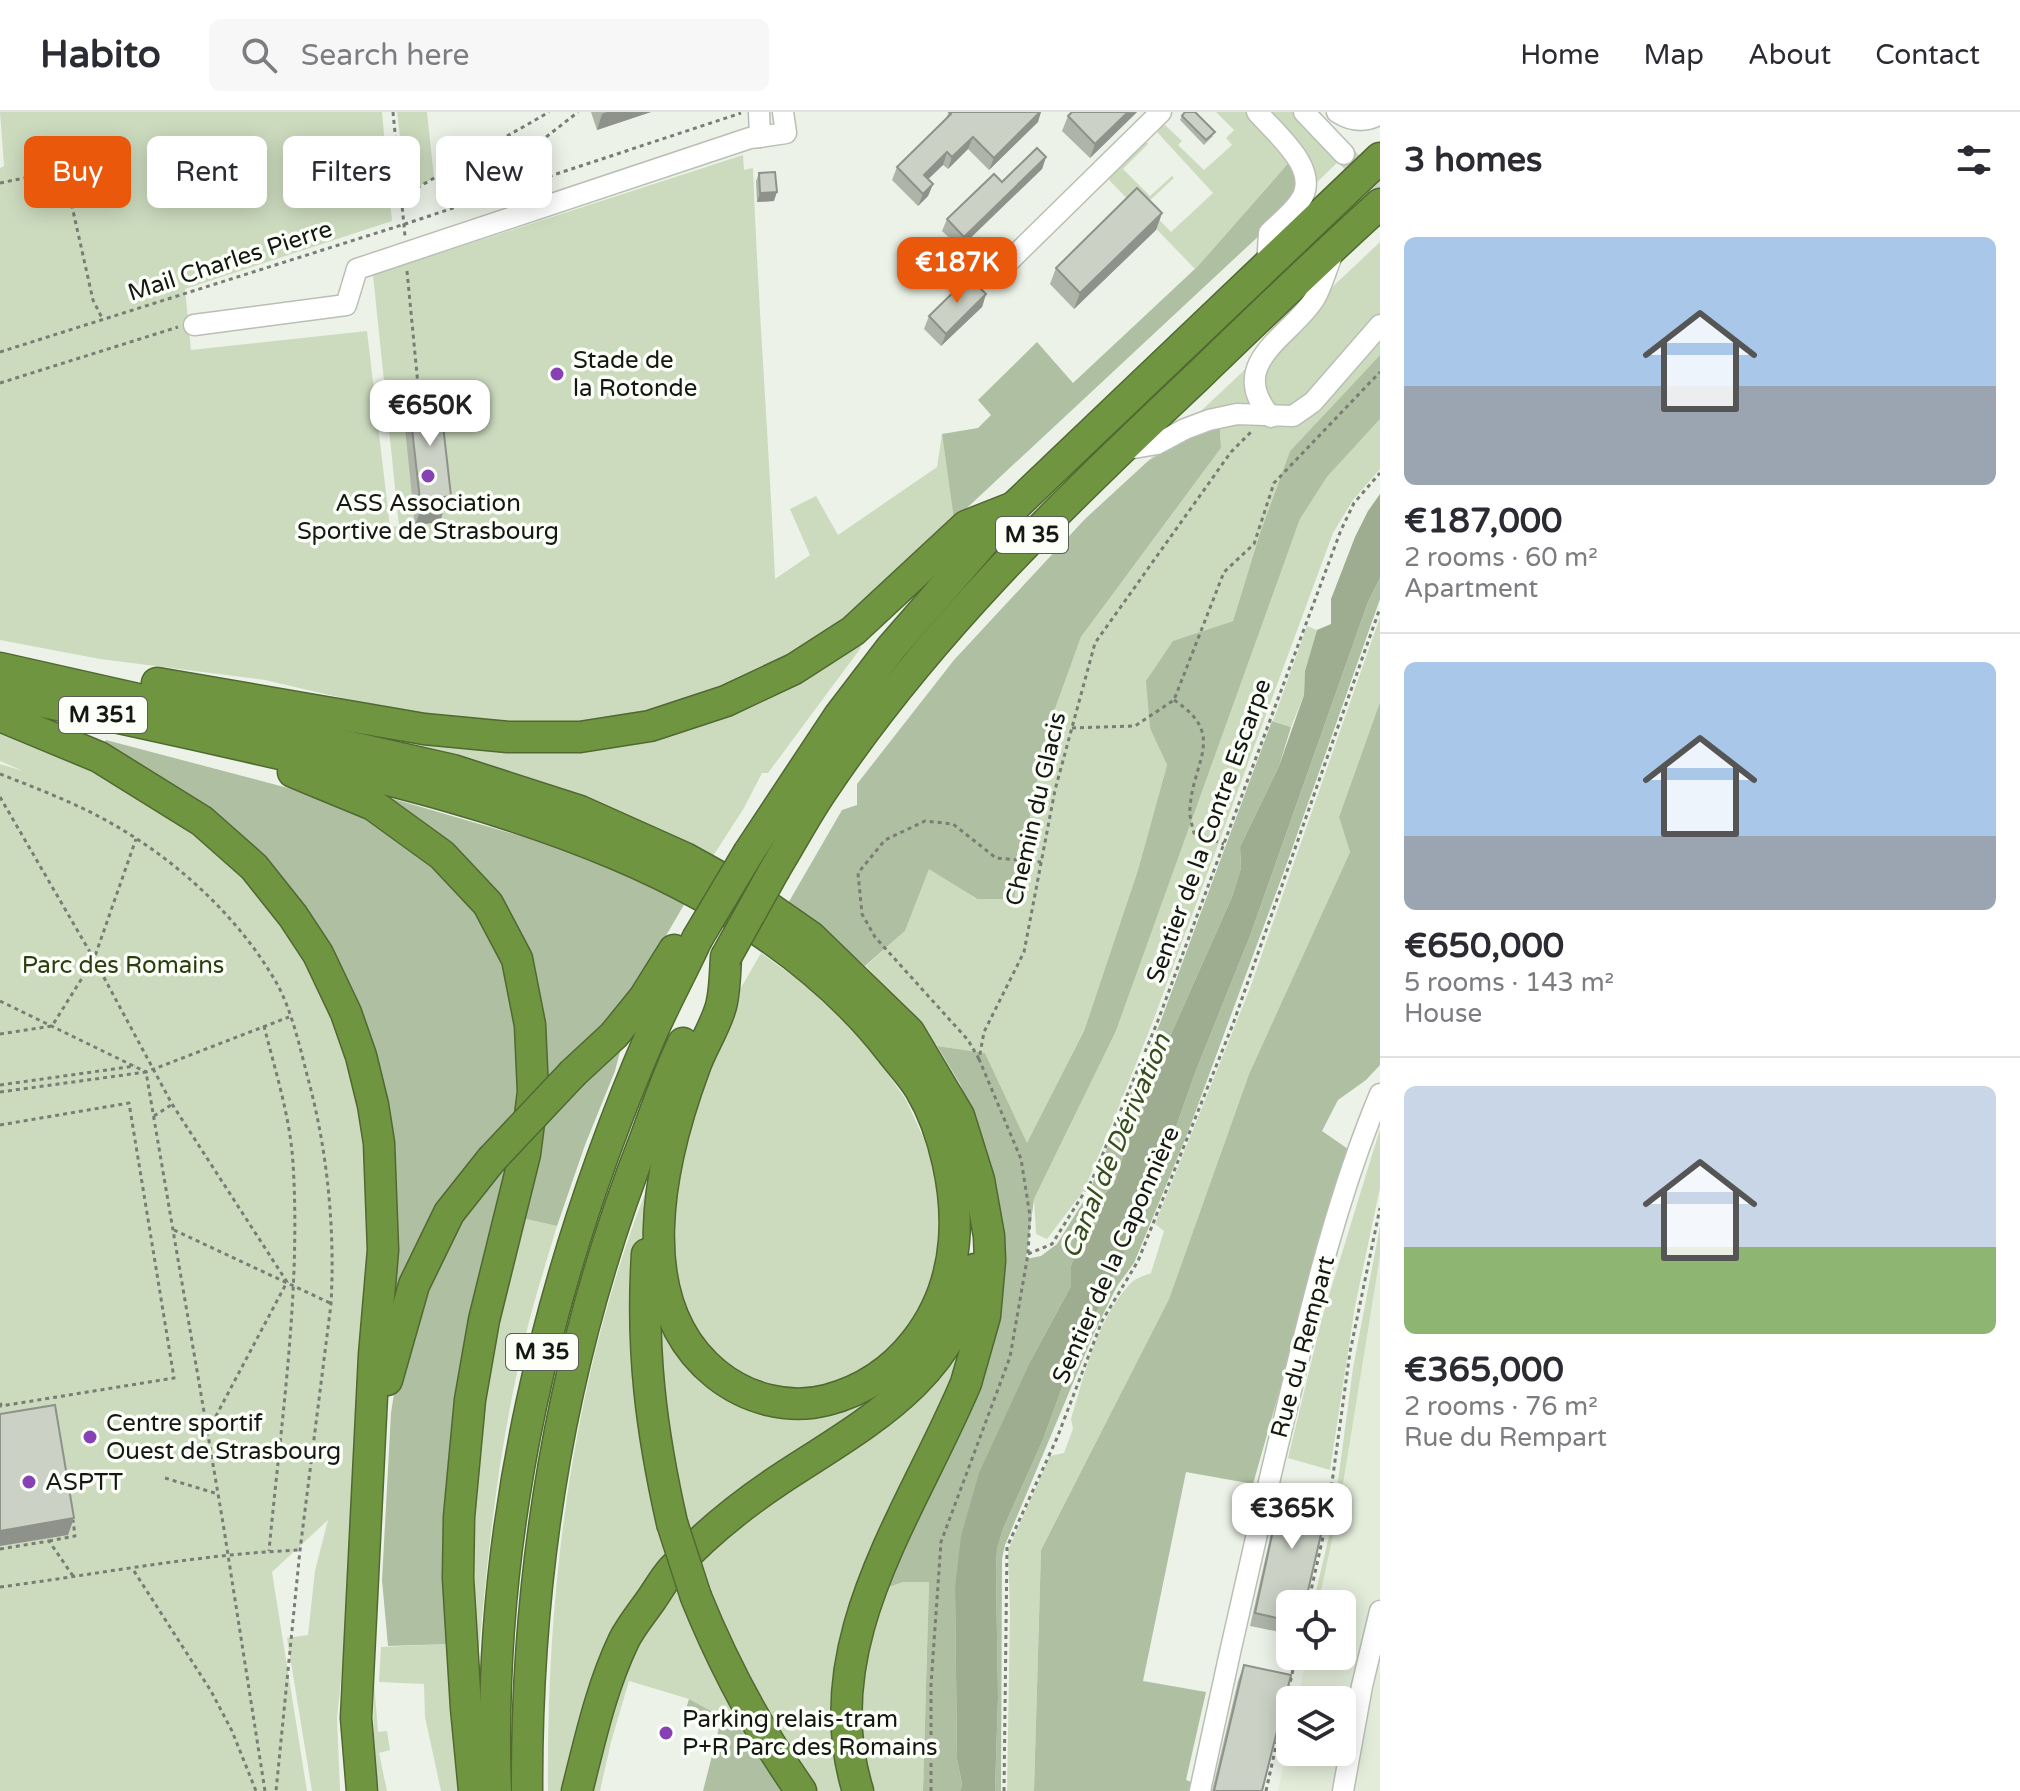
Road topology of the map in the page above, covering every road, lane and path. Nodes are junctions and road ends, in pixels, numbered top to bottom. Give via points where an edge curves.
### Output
1 (549, 112) edge
2 (578, 112) edge
3 (745, 112) edge
4 (759, 112) edge
5 (783, 112) edge
6 (1161, 112) edge
7 (1257, 112) edge
8 (1304, 112) edge
9 (1337, 112) edge
10 (1380, 114) edge
11 (547, 136) edge
12 (760, 137) junction
13 (1344, 154) tunnel mouth
14 (1380, 158) edge
15 (552, 176) edge
16 (0, 183) edge
17 (420, 187) edge
18 (1380, 204) edge
19 (455, 208) edge
20 (1337, 243) junction
21 (1267, 268) junction
22 (995, 275) dead end
23 (103, 320) junction
24 (194, 325) joint
25 (1380, 325) edge
26 (0, 352) edge
27 (1380, 372) edge
28 (0, 383) edge
29 (1271, 417) junction
30 (1118, 451) junction
31 (1380, 473) edge
32 (1014, 507) junction
33 (1380, 608) edge
34 (0, 656) edge
35 (0, 668) edge
36 (0, 693) edge
37 (1174, 700) junction
38 (0, 716) edge
39 (1072, 728) junction
40 (206, 737) junction
41 (0, 774) edge
42 (0, 797) edge
43 (136, 839) junction
44 (1225, 845) junction
45 (1041, 862) junction
46 (697, 939) junction
47 (726, 957) junction
48 (94, 959) junction
49 (0, 1001) edge
50 (289, 1017) junction
51 (52, 1026) junction
52 (264, 1026) junction
53 (0, 1034) edge
54 (979, 1059) junction
55 (135, 1066) junction
56 (154, 1070) junction
57 (146, 1072) junction
58 (0, 1085) edge
59 (0, 1092) edge
60 (1380, 1094) edge
61 (172, 1104) junction
62 (154, 1116) junction
63 (0, 1125) edge
64 (983, 1205) junction
65 (1380, 1208) edge
66 (659, 1210) junction
67 (174, 1230) junction
68 (1028, 1254) junction
69 (287, 1282) junction
70 (294, 1286) junction
71 (331, 1304) junction
72 (0, 1400) edge
73 (207, 1431) junction
74 (369, 1455) junction
75 (165, 1478) dead end
76 (218, 1494) junction
77 (73, 1521) edge
78 (49, 1541) junction
79 (0, 1549) edge
80 (300, 1550) junction
81 (269, 1551) junction
82 (228, 1553) junction
83 (133, 1569) junction
84 (74, 1577) junction
85 (0, 1587) edge
86 (1311, 1590) edge
87 (362, 1597) junction
88 (1380, 1611) edge
89 (1293, 1670) edge
90 (1345, 1788) edge
91 (256, 1791) edge
92 (265, 1791) edge
93 (276, 1791) edge
94 (349, 1791) edge
95 (362, 1791) edge
96 (474, 1791) edge
97 (496, 1791) edge
98 (527, 1791) edge
99 (577, 1791) edge
100 (801, 1791) edge
101 (858, 1791) edge
102 (931, 1791) edge
103 (1004, 1791) edge
104 (1200, 1791) edge
105 (1266, 1791) edge

1 - 17 path
2 - 11 path
3 - 15 path, Mail Charles Pierre
4 - 12 street
5 - 12 street via 786,133
6 - 22 street
7 - 21 street via 1301,164 1306,180 1300,202 1269,233
8 - 13 street
9 - 10 street via 1362,120
12 - 24 street via 357,269 346,305
14 - 21 highway, M 35
16 - 23 path via 65,175 93,300
18 - 20 highway, M 35
19 - 23 path, Mail Charles Pierre
20 - 29 street via 1314,299 1267,349 1254,379 1257,401
20 - 30 highway, M 35
21 - 32 highway, M 35
23 - 26 path, Mail Charles Pierre
24 - 28 path via 162,330
25 - 29 street via 1313,402 1293,416
27 - 37 path via 1274,483 1254,544 1224,572
29 - 30 street via 1237,414 1209,420 1157,444
29 - 39 path, Chemin du Glacis via 1231,452 1095,643
30 - 47 highway, M 35, bridge via 1027,540 920,661 821,792
31 - 44 path, Sentier de la Contre Escarpe via 1354,503 1341,530
32 - 34 highway via 966,526 853,631 794,669 726,701 662,722 594,735 508,737 424,729
32 - 46 highway, M 35, bridge via 891,648 830,728
33 - 103 path, Sentier de la Caponnière via 1233,1024 1138,1261 1102,1321 1007,1547
35 - 64 highway via 453,770 580,811 685,858 811,937 909,1032 959,1116
36 - 40 highway, M 351
37 - 39 path via 1135,726
37 - 44 path via 1197,717 1203,734 1190,809 1194,833
38 - 74 highway via 99,757 202,821 254,867 318,954 361,1056 379,1143 383,1250
39 - 45 path, Chemin du Glacis
40 - 66 highway via 371,775 568,835 640,864 736,916 835,990 920,1090 945,1150 953,1193 950,1270 931,1321 902,1358 876,1379 816,1402 771,1401 732,1385 692,1349 667,1298
40 - 96 highway via 373,805 442,855 488,904 517,959 530,1025 533,1092 525,1154 470,1400 459,1517 458,1578
41 - 43 path via 86,810
42 - 48 path
43 - 48 path
43 - 50 path via 222,911 277,984
44 - 68 path, Sentier de la Contre Escarpe via 1092,1180 1052,1244
45 - 54 path, Chemin du Glacis via 1024,952 984,1032
45 - 54 path via 996,858 953,824 925,821 885,840 858,873 862,914 875,937
46 - 74 highway, bridge via 673,951 614,1035 491,1160 449,1213 414,1285
46 - 97 highway, M 35 via 650,1036 595,1176 541,1356 526,1424 502,1600
47 - 66 highway via 722,1004 679,1115
47 - 98 highway, M 35 via 681,1049 628,1183 574,1362 534,1606
48 - 51 path
48 - 56 path
49 - 51 path
50 - 52 path
50 - 71 path via 324,1162 334,1262
51 - 53 path
51 - 55 path
52 - 56 path
52 - 70 path via 293,1160
54 - 68 path via 1021,1159 1030,1216
55 - 57 path
55 - 58 path
56 - 57 path
56 - 61 path
57 - 59 path
57 - 62 path
60 - 104 street, Rue du Rempart via 1311,1310
61 - 62 path
61 - 69 path
62 - 67 path
63 - 72 path via 129,1103 174,1378 1,1406
64 - 99 highway via 968,1301 946,1345 891,1405 714,1527 669,1572 625,1638 602,1694
64 - 101 highway via 990,1275 976,1352 956,1407 870,1590 850,1656 846,1719
65 - 86 path
66 - 100 highway, bridge via 648,1239 646,1368 672,1523 696,1597 733,1680
67 - 69 path
67 - 73 path
68 - 102 path via 1010,1357 941,1542 931,1685
69 - 70 path
69 - 73 path
70 - 71 path
70 - 81 path
71 - 80 path
73 - 76 path
74 - 87 highway
75 - 76 path
76 - 82 path
77 - 78 path via 75,1536
78 - 79 path
78 - 84 path
80 - 81 path
80 - 93 path
81 - 82 path
82 - 83 path
82 - 92 path
83 - 84 path
83 - 91 path via 211,1691
84 - 85 path
87 - 94 highway via 344,1714
87 - 95 highway via 356,1718
88 - 90 street
89 - 105 path

